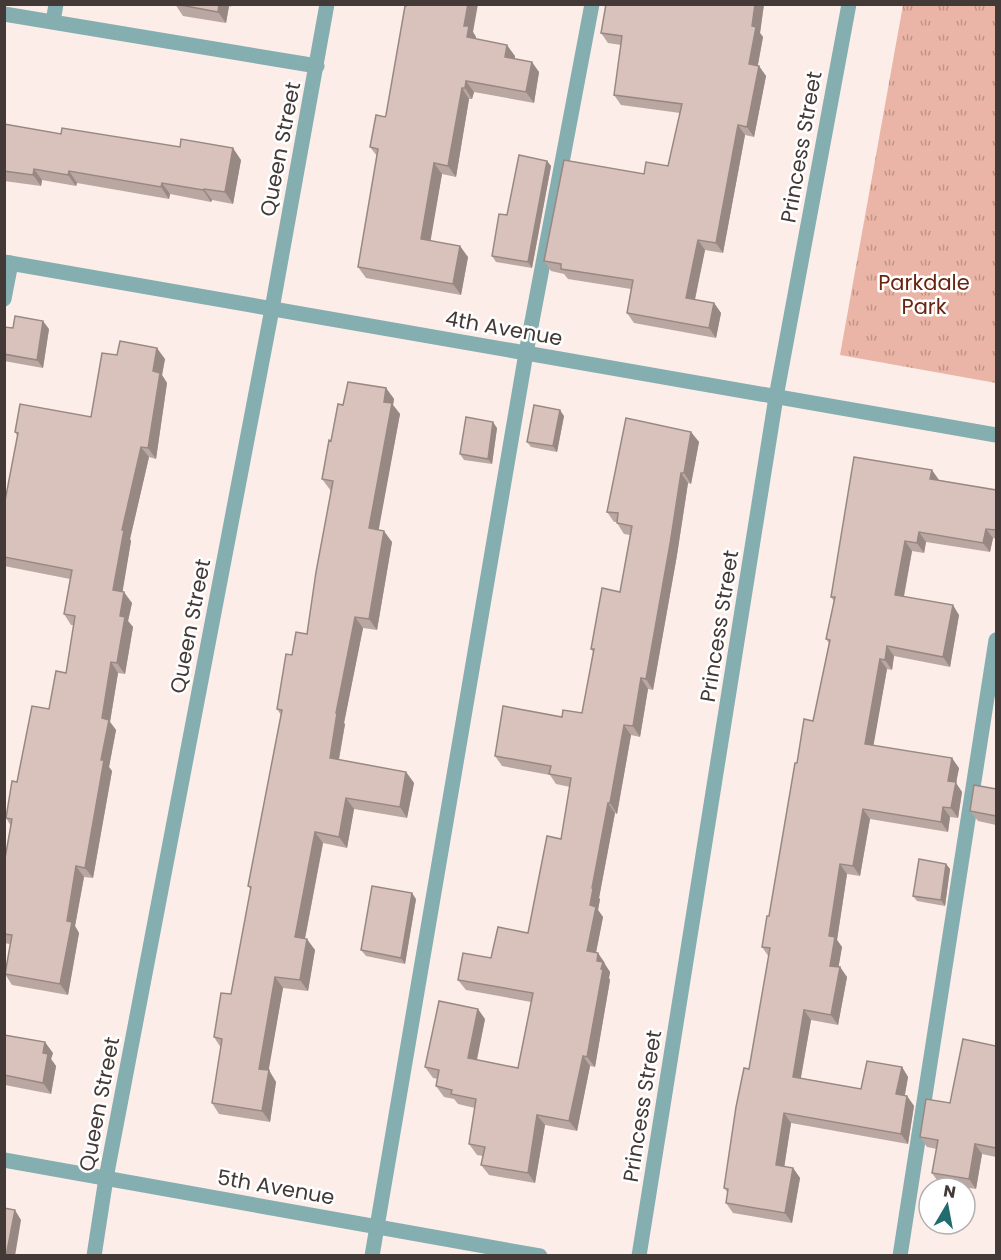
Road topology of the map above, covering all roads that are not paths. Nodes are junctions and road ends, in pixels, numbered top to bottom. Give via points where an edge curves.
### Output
1 (56, 4) edge
2 (327, 4) edge
3 (592, 4) edge
4 (849, 4) edge
5 (4, 14) edge
6 (53, 22) junction
7 (317, 66) junction
8 (8, 263) edge
9 (4, 299) edge
10 (272, 309) junction
11 (526, 353) junction
12 (776, 397) junction
13 (996, 435) edge
14 (996, 640) edge
15 (4, 1160) edge
16 (106, 1178) junction
17 (377, 1226) junction
18 (94, 1256) edge
19 (372, 1256) edge
20 (540, 1256) edge
21 (639, 1256) edge
22 (900, 1256) edge

1 - 6 street
2 - 7 street, Queen Street
3 - 11 street
4 - 12 street, Princess Street
5 - 6 street
6 - 7 street
7 - 10 street, Queen Street
8 - 9 street
8 - 10 street, 4th Avenue
10 - 11 street, 4th Avenue
10 - 16 street, Queen Street
11 - 12 street, 4th Avenue
11 - 17 street
12 - 13 street, 4th Avenue
12 - 21 street, Princess Street
14 - 22 street
15 - 16 street, 5th Avenue
16 - 17 street, 5th Avenue
16 - 18 street, Queen Street
17 - 19 street
17 - 20 street, 5th Avenue

